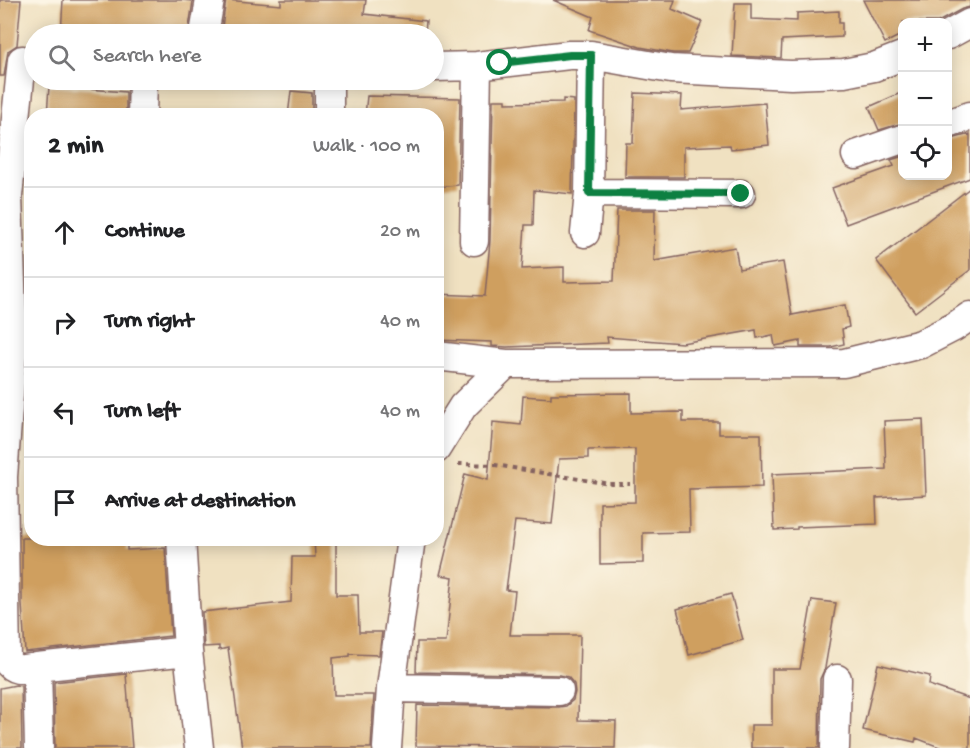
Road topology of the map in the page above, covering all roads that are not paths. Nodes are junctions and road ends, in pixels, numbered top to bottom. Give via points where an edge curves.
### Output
1 (210, 0) edge
2 (970, 23) edge
3 (206, 24) edge
4 (952, 32) edge
5 (591, 55) junction
6 (898, 58) edge
7 (19, 60) edge
8 (477, 66) junction
9 (444, 67) edge
10 (143, 90) edge
11 (329, 90) edge
12 (142, 108) edge
13 (329, 108) edge
14 (898, 141) edge
15 (856, 155) dead end
16 (589, 193) junction
17 (741, 194) dead end
18 (585, 233) dead end
19 (474, 241) dead end
20 (970, 316) edge
21 (15, 342) edge
22 (444, 357) edge
23 (506, 364) junction
24 (444, 452) edge
25 (181, 546) edge
26 (410, 546) edge
27 (188, 651) junction
28 (37, 667) junction
29 (837, 679) dead end
30 (391, 687) junction
31 (559, 691) dead end
32 (844, 747) edge
33 (39, 748) edge
34 (199, 748) edge
35 (387, 748) edge

1 - 3 street
2 - 4 street
5 - 6 street via 671,69 791,75 844,73
5 - 8 street
5 - 16 street
7 - 21 street via 8,196
8 - 9 street
8 - 19 street
10 - 12 street
11 - 13 street
14 - 15 street
16 - 17 street
16 - 18 street
20 - 23 street via 921,344 844,363
21 - 28 street via 3,477 6,660 16,670
22 - 23 street
23 - 24 street via 464,406
25 - 27 street
26 - 30 street
27 - 28 street
27 - 34 street
28 - 33 street
29 - 32 street
30 - 31 street
30 - 35 street

